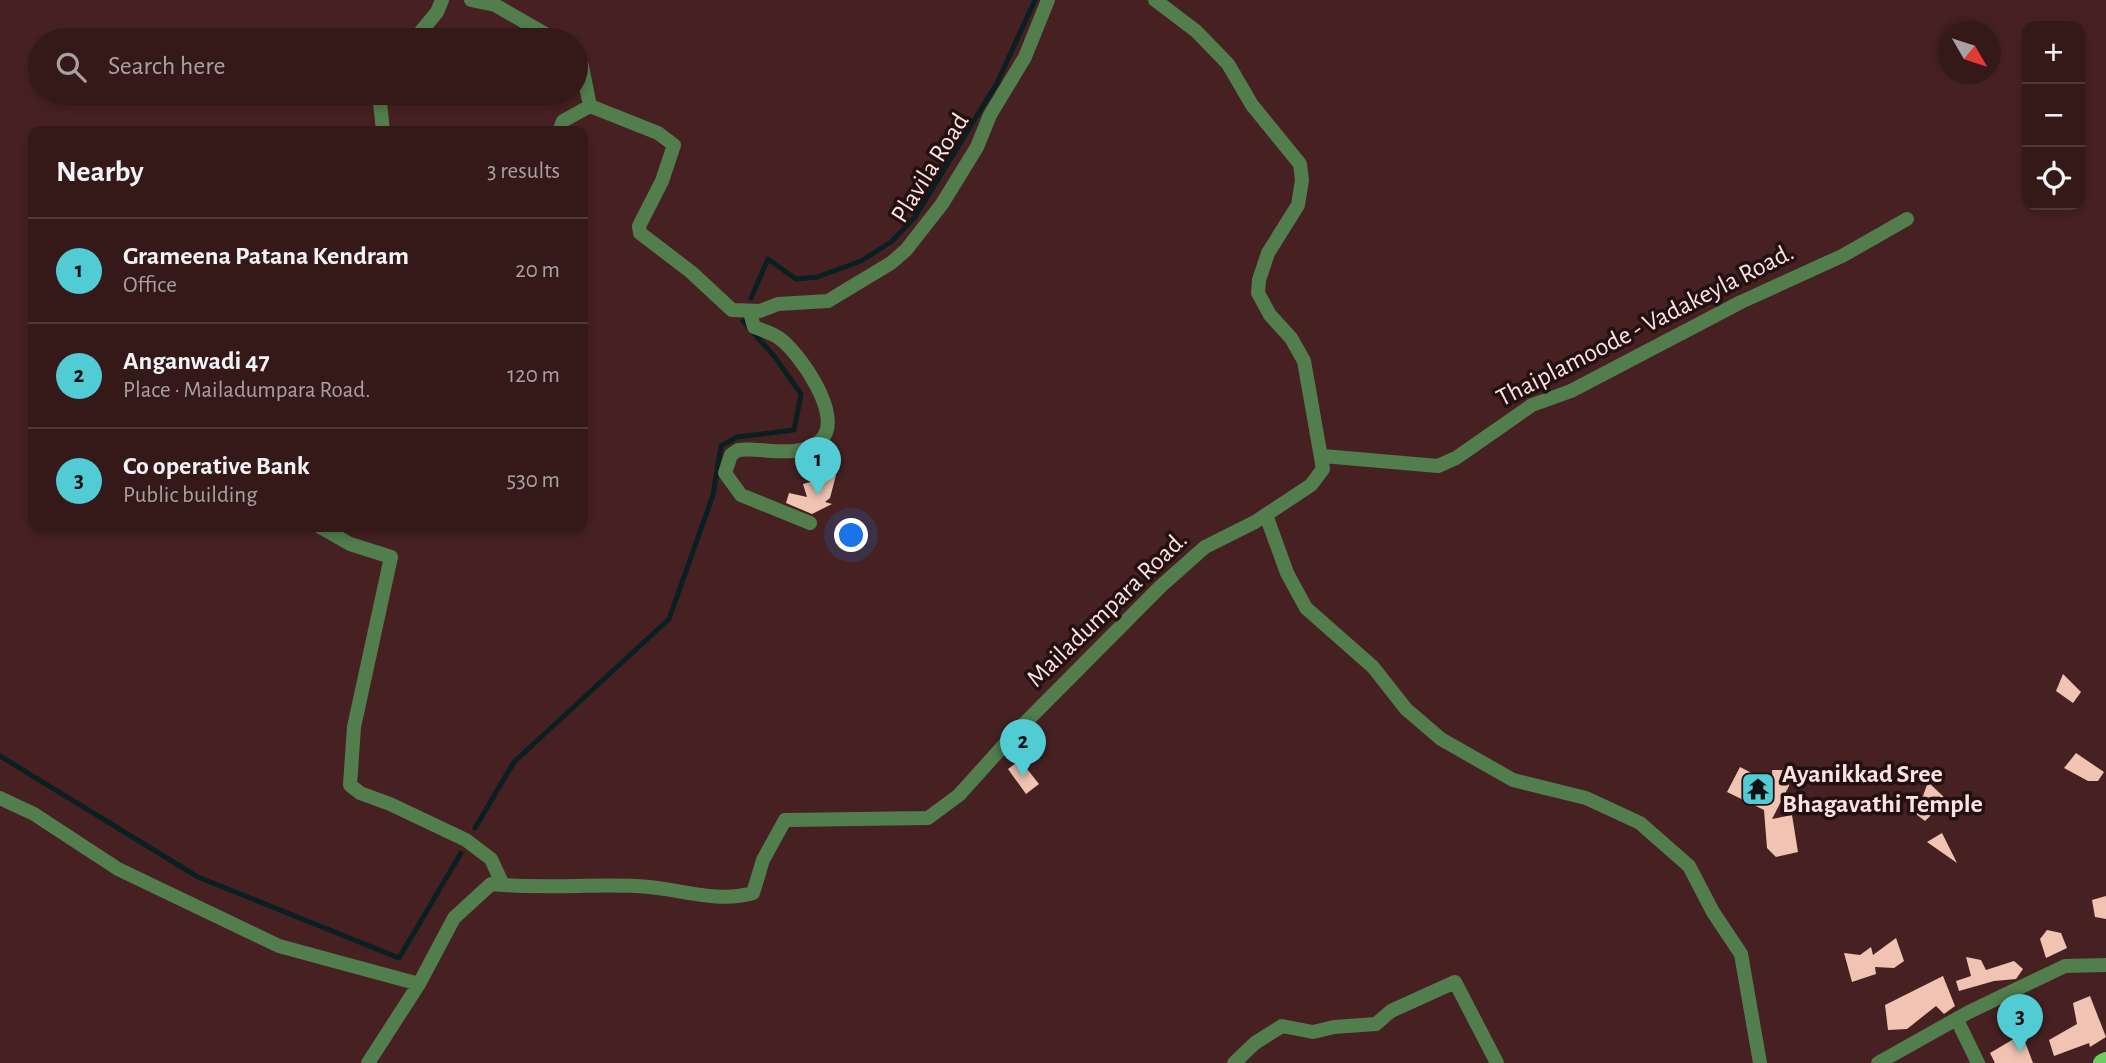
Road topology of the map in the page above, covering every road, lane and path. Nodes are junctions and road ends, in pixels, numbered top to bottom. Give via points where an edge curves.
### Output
1 (442, 0) edge
2 (471, 0) edge
3 (1048, 0) edge
4 (1155, 0) edge
5 (424, 28) edge
6 (535, 28) edge
7 (588, 96) edge
8 (380, 105) edge
9 (590, 106) junction
10 (382, 126) edge
11 (561, 126) edge
12 (1907, 219) dead end
13 (750, 312) junction
14 (1323, 456) junction
15 (1266, 514) junction
16 (810, 523) dead end
17 (329, 532) edge
18 (0, 798) edge
19 (503, 885) junction
20 (2106, 965) edge
21 (419, 984) junction
22 (1957, 1020) junction
23 (368, 1063) edge
24 (1234, 1063) edge
25 (1497, 1063) edge
26 (1760, 1063) edge
27 (1878, 1063) edge
28 (1978, 1063) edge

1 - 5 street
2 - 6 street via 495,5
3 - 13 street, Plavila Road via 1025,57 977,147 942,204 906,250 828,301 778,304
4 - 14 street via 1196,31 1228,64 1252,105 1300,164 1298,205 1268,253 1258,293 1304,361
7 - 9 street
8 - 10 street
9 - 11 street
9 - 13 street via 658,133 674,145 640,233 732,310
12 - 14 street, Thaiplamoode - Vadakeyla Road. via 1571,391 1532,405 1457,458 1438,466
13 - 16 street via 754,327 779,338 807,371 824,403 828,425 820,440 801,450 738,450 725,473 741,495
14 - 15 street, Mailadumpara Road. via 1323,469 1315,482
15 - 19 street, Mailadumpara Road. via 1205,547 1161,586 959,794 928,818 785,820 763,860 752,893 734,898 638,886
15 - 26 street via 1287,573 1306,607 1373,667 1406,709 1441,739 1513,780 1586,797 1640,823 1689,866 1741,954
17 - 19 street via 391,557 354,727 351,785 466,839 491,859
18 - 21 street via 34,814 118,869 279,946
19 - 21 street, Mailadumpara Road. via 491,884 454,918
20 - 22 street via 2065,966
21 - 23 street, Mailadumpara Road.
22 - 27 street
22 - 28 street
24 - 25 street via 1282,1026 1313,1032 1376,1024 1391,1012 1455,982

